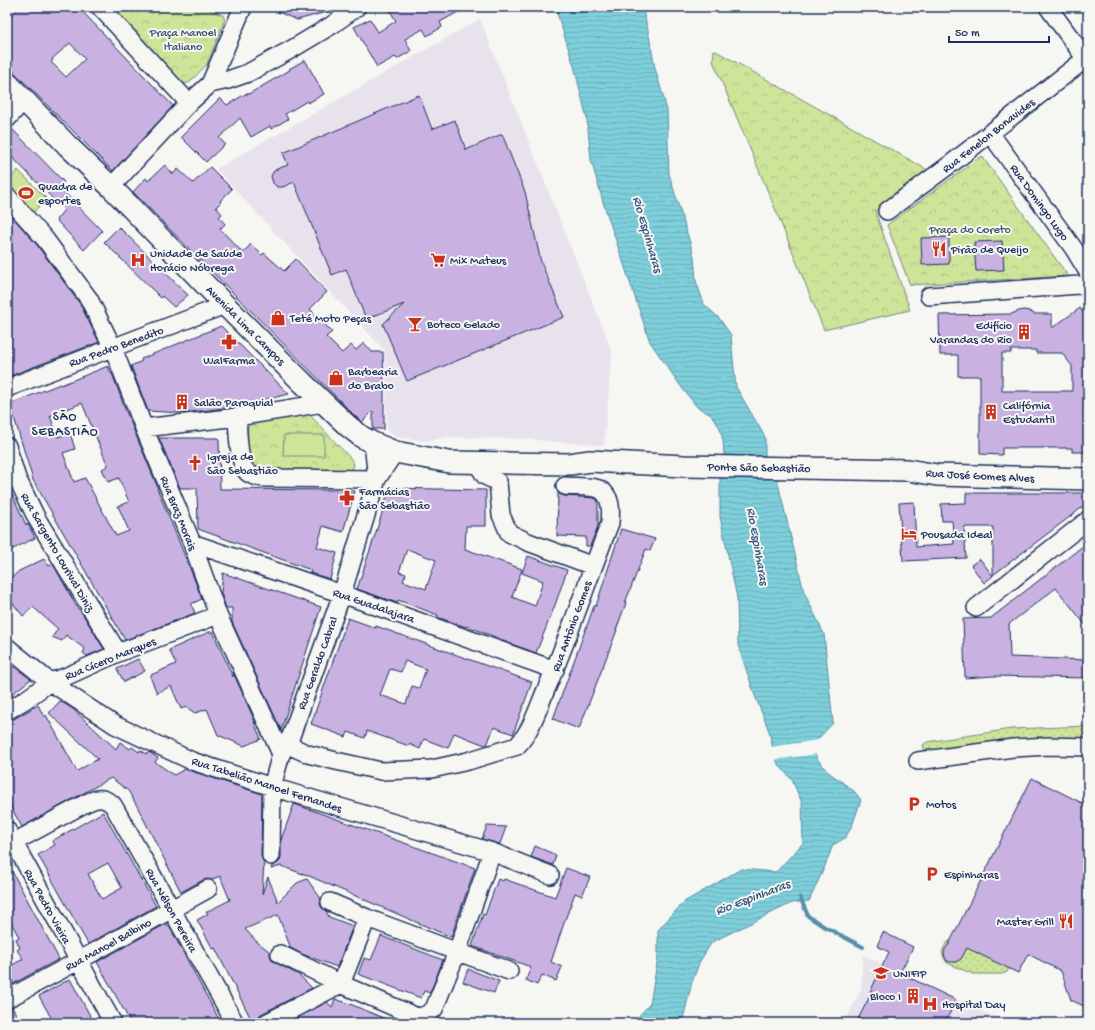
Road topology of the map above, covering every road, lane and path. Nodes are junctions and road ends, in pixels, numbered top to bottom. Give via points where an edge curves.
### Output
1 (100, 7) edge
2 (243, 7) edge
3 (357, 7) edge
4 (1048, 7) edge
5 (1087, 59) edge
6 (7, 83) edge
7 (210, 84) junction
8 (24, 100) junction
9 (189, 104) junction
10 (7, 119) edge
11 (990, 133) junction
12 (111, 187) junction
13 (7, 196) edge
14 (887, 211) dead end
15 (1086, 280) edge
16 (929, 296) dead end
17 (225, 305) junction
18 (113, 348) junction
19 (7, 388) edge
20 (324, 403) junction
21 (237, 417) junction
22 (144, 428) junction
23 (373, 443) junction
24 (7, 446) edge
25 (395, 452) junction
26 (417, 456) junction
27 (492, 460) junction
28 (610, 462) joint
29 (1088, 468) edge
30 (908, 470) junction
31 (377, 479) junction
32 (1088, 479) edge
33 (565, 486) dead end
34 (1088, 520) edge
35 (192, 543) junction
36 (593, 566) junction
37 (342, 594) junction
38 (976, 608) dead end
39 (218, 615) junction
40 (7, 647) edge
41 (118, 653) junction
42 (555, 670) junction
43 (50, 682) junction
44 (7, 711) edge
45 (1088, 746) edge
46 (283, 749) junction
47 (918, 762) dead end
48 (272, 787) junction
49 (9, 840) edge
50 (492, 852) junction
51 (271, 856) dead end
52 (550, 875) dead end
53 (208, 889) dead end
54 (330, 902) dead end
55 (172, 909) junction
56 (367, 918) junction
57 (457, 952) junction
58 (280, 954) dead end
59 (78, 961) junction
60 (509, 971) dead end
61 (341, 984) junction
62 (7, 999) edge
63 (113, 1023) edge
64 (235, 1023) edge
65 (266, 1023) edge

1 - 9 street
2 - 7 street
3 - 7 street via 292,49 248,73
4 - 5 street
5 - 11 street, Rua Fenelon Bonavides
6 - 8 main road, Avenida Lima Campos
7 - 9 street
8 - 10 street
8 - 12 main road, Avenida Lima Campos
9 - 12 street
11 - 14 street, Rua Fenelon Bonavides
11 - 15 street, Rua Domingo Lugo via 1069,243
12 - 17 main road, Avenida Lima Campos
13 - 18 street, Rua Braz Morais via 45,238 89,299
15 - 16 street
17 - 18 street, Rua Pedro Benedito
17 - 20 main road, Avenida Lima Campos
18 - 19 street, Rua Pedro Benedito
18 - 22 street, Rua Braz Morais
20 - 21 street
20 - 23 main road, Avenida Lima Campos via 348,426
21 - 22 street
21 - 31 street via 240,456 246,472 253,476
22 - 35 street, Rua Braz Morais
23 - 25 main road, Avenida Lima Campos
23 - 31 street, Rua Geraldo Cabral
24 - 41 street, Rua Sargento Lourival Diniz via 17,478 37,519
25 - 26 main road, Avenida Lima Campos
25 - 31 street, Rua Geraldo Cabral
26 - 27 main road, Avenida Lima Campos via 449,462
26 - 27 main road, Avenida Lima Campos via 432,452 467,452
27 - 28 main road, Avenida Lima Campos via 569,455 590,461
27 - 36 street via 485,476 498,482 501,515 509,533
28 - 30 main road, Ponte São Sebastião via 684,466
29 - 30 main road, Rua José Gomes Alves via 937,465
30 - 32 main road, Rua José Gomes Alves via 937,475
31 - 37 street, Rua Geraldo Cabral
33 - 36 street, Rua Antônio Gomes via 599,489 610,503 610,523
34 - 38 street
35 - 37 street, Rua Guadalajara
35 - 39 street, Rua Braz Morais
36 - 42 street, Rua Antônio Gomes
37 - 42 street, Rua Guadalajara
37 - 46 street, Rua Geraldo Cabral via 291,736
39 - 41 street, Rua Cícero Marques
39 - 46 street, Rua Braz Morais
40 - 43 street, Rua Tabelião Manoel Fernandes
41 - 43 street, Rua Cícero Marques
42 - 46 street, Rua Antônio Gomes via 530,729 522,741 517,746 468,761 432,769 381,771
43 - 44 street, Rua Cícero Marques
43 - 48 street, Rua Tabelião Manoel Fernandes via 115,726 192,761
45 - 47 street via 1014,748
46 - 48 street
48 - 50 street, Rua Tabelião Manoel Fernandes
48 - 51 street
49 - 55 street, Rua Nélson Pereira via 93,800 106,799 113,805
49 - 59 street, Rua Pedro Vieira
50 - 52 street, Rua Tabelião Manoel Fernandes
50 - 57 street
53 - 55 street, Rua Manoel Balbino
54 - 56 street
55 - 59 street, Rua Manoel Balbino
55 - 64 street, Rua Nélson Pereira
56 - 57 street
56 - 61 street
57 - 60 street
57 - 61 street via 434,1008 423,1016 417,1017
58 - 61 street
59 - 62 street, Rua Manoel Balbino
59 - 63 street, Rua Pedro Vieira
61 - 65 street

